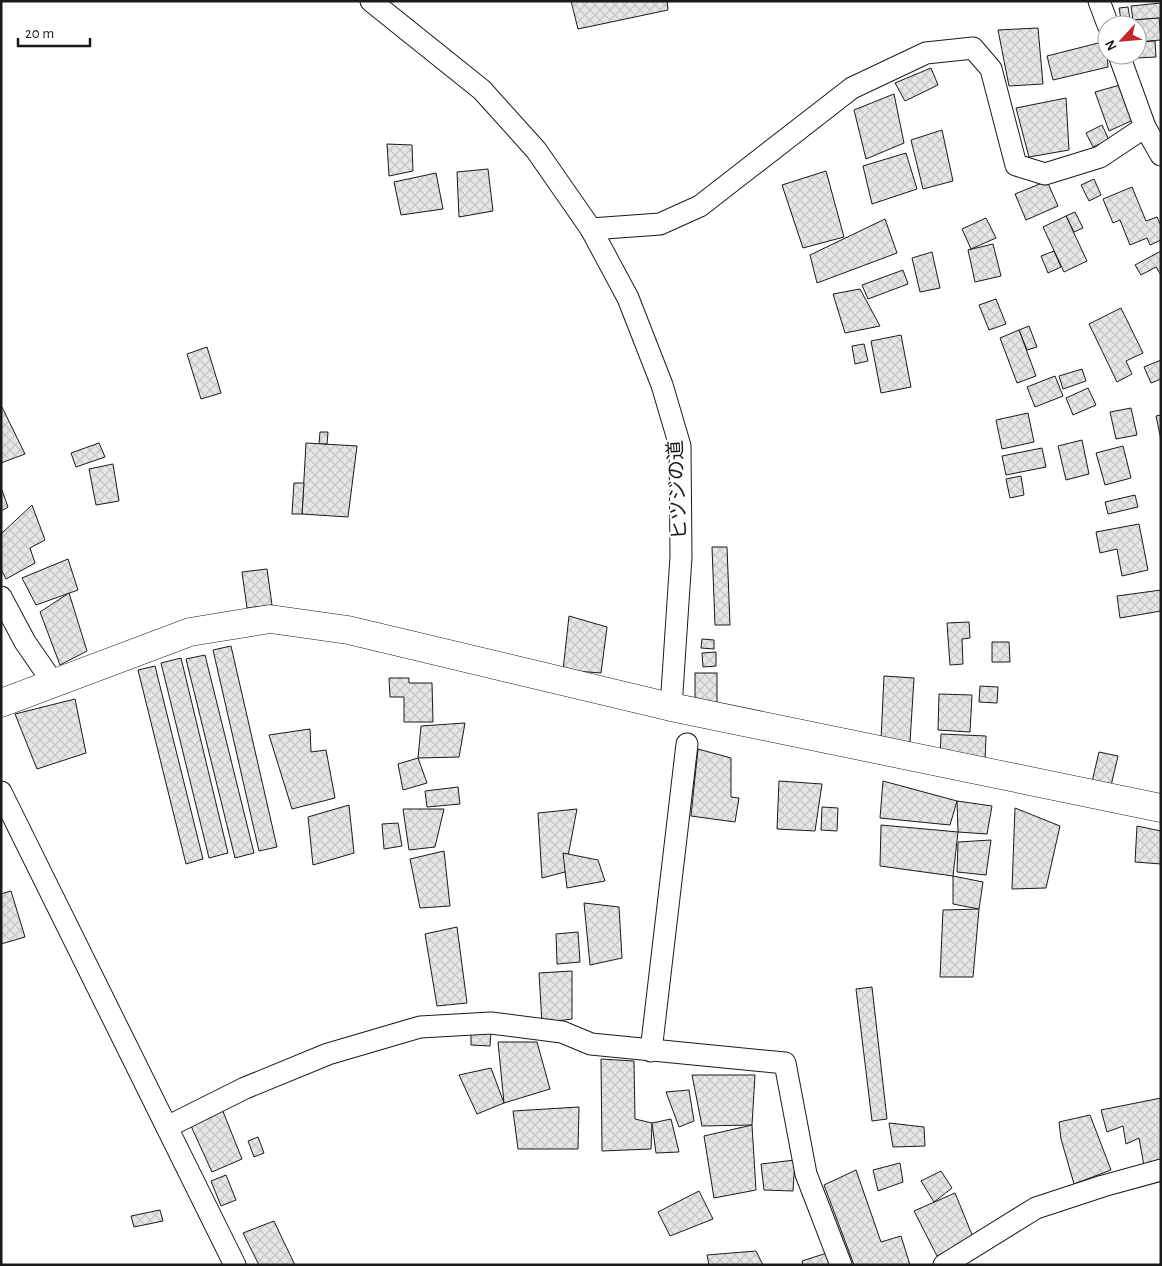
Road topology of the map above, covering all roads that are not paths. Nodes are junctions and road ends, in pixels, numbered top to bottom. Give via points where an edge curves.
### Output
1 (371, 1) edge
2 (1099, 1) edge
3 (1104, 15) edge
4 (1123, 65) edge
5 (1145, 127) junction
6 (1161, 155) edge
7 (591, 229) junction
8 (1, 597) edge
9 (54, 684) junction
10 (1, 703) edge
11 (671, 707) junction
12 (687, 744) dead end
13 (1, 792) edge
14 (1161, 808) edge
15 (651, 1051) junction
16 (167, 1127) junction
17 (1161, 1170) edge
18 (235, 1265) edge
19 (841, 1265) edge
20 (944, 1265) edge

1 - 7 street, ヒツジの道 via 482,90 536,150
2 - 3 street
4 - 5 street
5 - 6 street
5 - 7 street via 1100,157 1046,174 1016,165 990,69 972,48 926,53 852,88 700,206 660,224
7 - 11 street, ヒツジの道 via 628,298 662,385 680,446 682,557
8 - 9 street via 25,642
9 - 10 street
9 - 11 street via 190,632 270,619 348,630
11 - 14 street
12 - 15 street
13 - 16 street
15 - 16 street via 591,1044 562,1032 491,1023 420,1027 328,1054 245,1088
15 - 19 street via 785,1063 806,1174
16 - 18 street
17 - 20 street via 1036,1208

